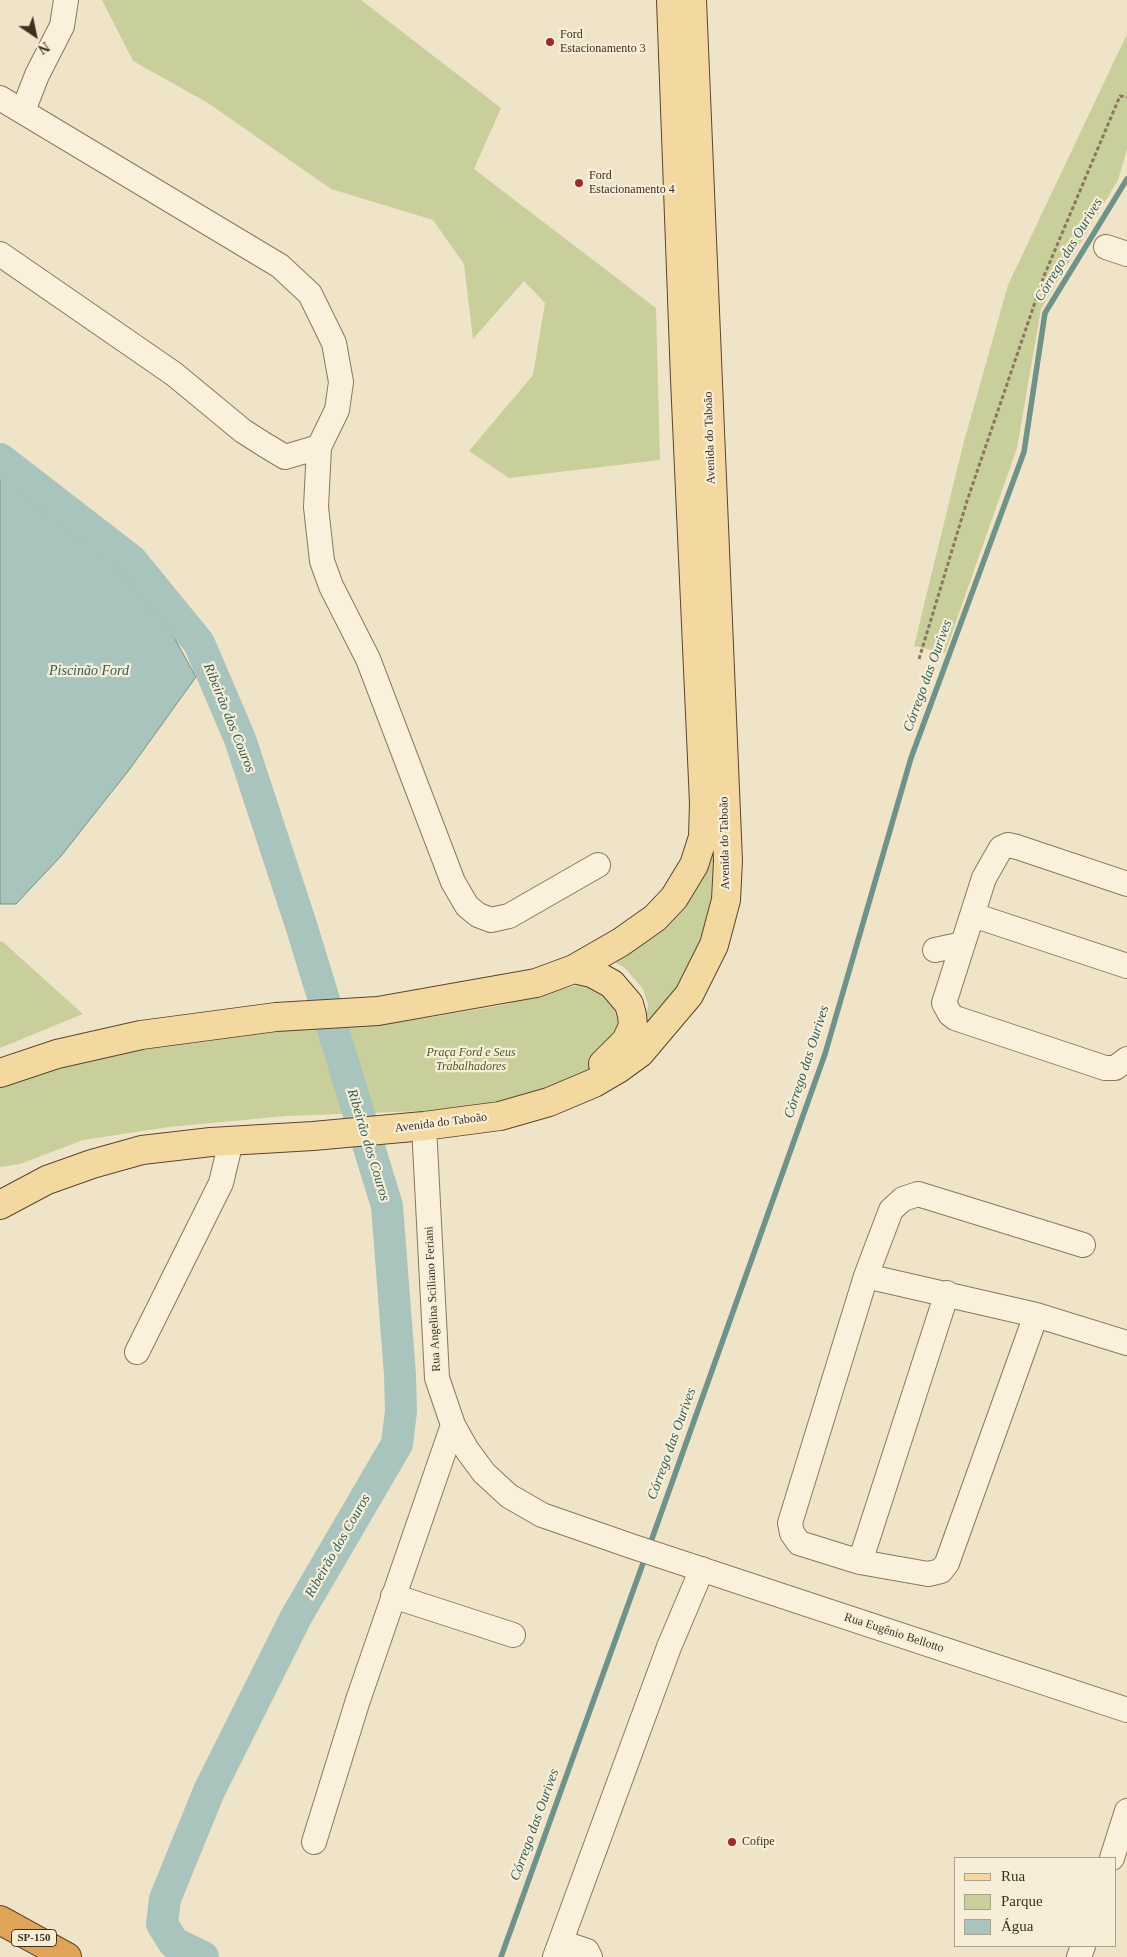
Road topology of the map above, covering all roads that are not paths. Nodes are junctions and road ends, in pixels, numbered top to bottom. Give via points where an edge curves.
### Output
1 (66, 0) edge
2 (671, 0) edge
3 (692, 0) edge
4 (0, 98) edge
5 (23, 111) junction
6 (0, 254) edge
7 (319, 447) junction
8 (598, 865) dead end
9 (1127, 884) edge
10 (973, 915) junction
11 (963, 944) junction
12 (935, 950) dead end
13 (1127, 966) edge
14 (574, 969) junction
15 (643, 1032) junction
16 (1127, 1059) edge
17 (0, 1073) edge
18 (414, 1127) junction
19 (231, 1141) junction
20 (47, 1180) junction
21 (0, 1182) edge
22 (0, 1205) edge
23 (1083, 1244) dead end
24 (866, 1276) junction
25 (947, 1293) junction
26 (1036, 1315) junction
27 (1127, 1343) edge
28 (137, 1352) dead end
29 (453, 1425) junction
30 (660, 1555) joint
31 (860, 1562) junction
32 (702, 1569) junction
33 (393, 1596) junction
34 (513, 1635) dead end
35 (1127, 1710) edge
36 (1127, 1811) edge
37 (314, 1842) dead end
38 (1112, 1857) edge
39 (0, 1920) edge
40 (0, 1934) edge
41 (558, 1949) edge
42 (57, 1957) edge
43 (67, 1957) edge
44 (590, 1957) edge

1 - 5 street via 62,26
2 - 14 main road, Avenida do Taboão via 704,803 702,837 694,865 674,898 655,918
3 - 15 main road, Avenida do Taboão via 728,861 726,900 714,945 689,995
4 - 5 street
5 - 7 street via 280,266 310,294 334,343 341,382 337,410
6 - 7 street via 174,374 265,445 285,457
7 - 8 street via 316,507 322,561 368,659 452,882 467,906 491,920 508,916
9 - 10 street via 1008,845 995,856 984,878
10 - 11 street
10 - 13 street
11 - 12 street
11 - 16 street via 944,1003 955,1018 1105,1068 1115,1068
14 - 15 main road via 597,975 621,992
14 - 17 main road, Avenida do Taboão via 536,983 378,1011 276,1017 141,1034 57,1054
15 - 18 main road, Avenida do Taboão via 626,1041 573,1093 500,1116
18 - 19 main road, Avenida do Taboão
18 - 29 street, Rua Angelina Sciliano Feriani via 437,1378
19 - 20 main road, Avenida do Taboão via 142,1150
19 - 28 street via 221,1182
20 - 21 main road
20 - 22 main road, Avenida do Taboão
23 - 24 street via 918,1194 903,1199 891,1210
24 - 25 street
24 - 31 street via 790,1523 799,1543
25 - 26 street
25 - 31 street
26 - 27 street
26 - 31 street via 942,1571 928,1574
29 - 30 street, Rua Angelina Sciliano Feriani via 484,1473 509,1496 542,1515
29 - 33 street
30 - 32 street, Rua Eugênio Bellotto
32 - 35 street, Rua Eugênio Bellotto
32 - 41 street via 669,1647
33 - 34 street
33 - 37 street
36 - 38 street
39 - 43 highway, SP-150
40 - 42 highway
41 - 44 street via 587,1951

